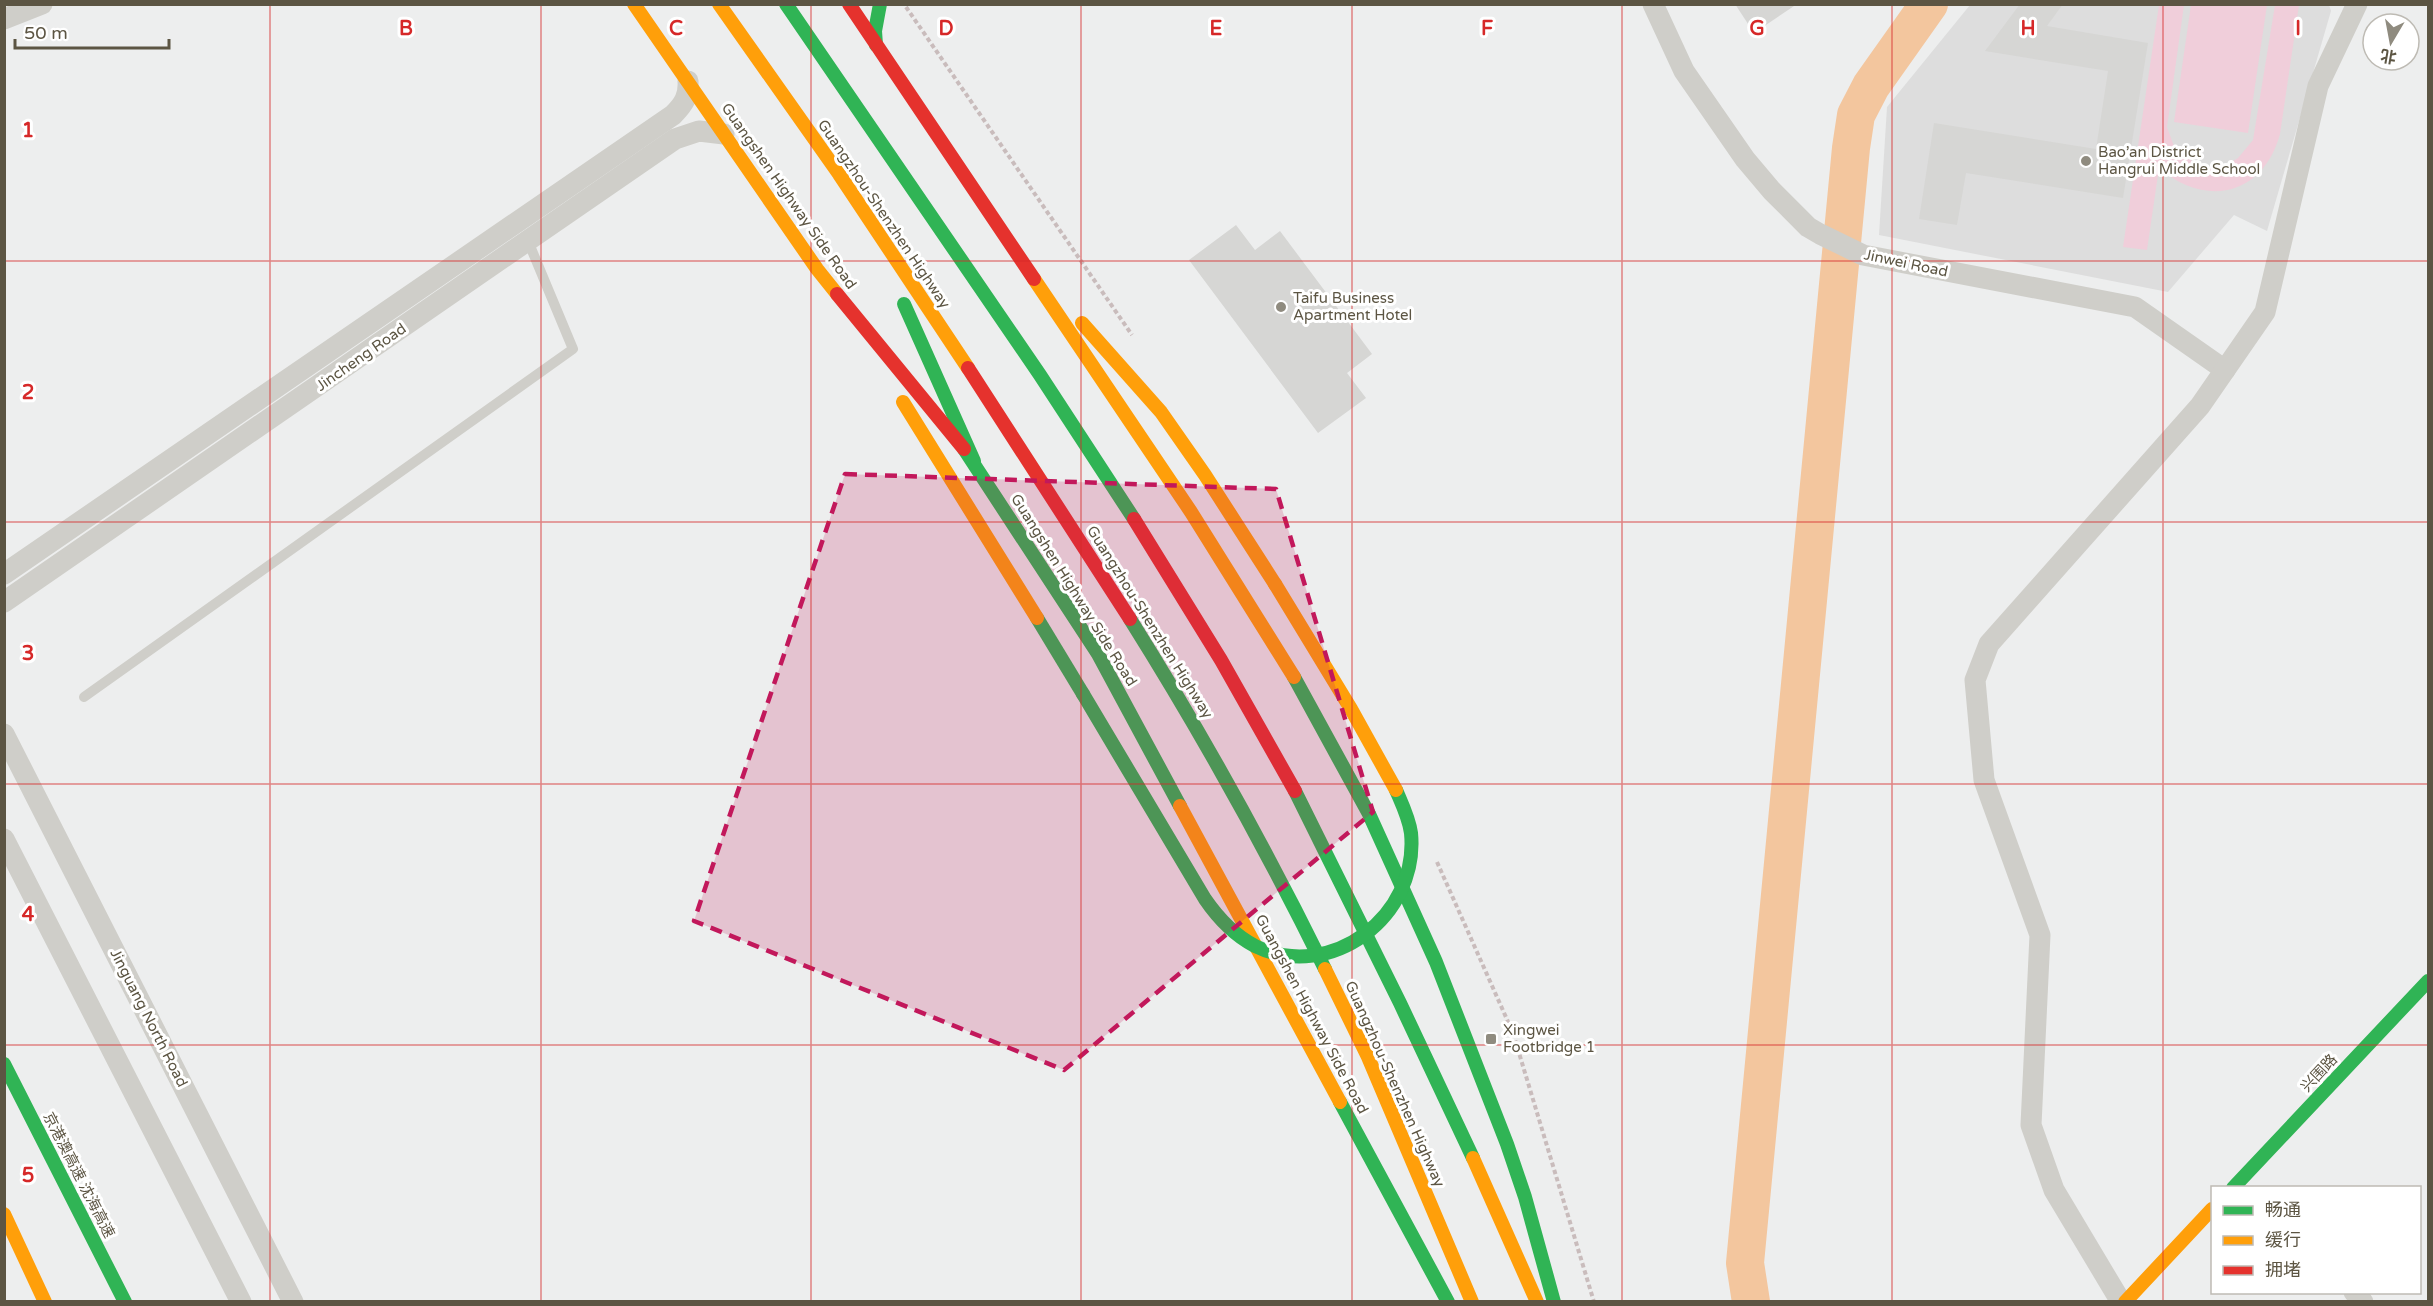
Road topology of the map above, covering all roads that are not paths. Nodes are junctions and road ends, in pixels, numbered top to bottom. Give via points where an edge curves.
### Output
1 (42, 4) edge
2 (634, 4) edge
3 (719, 4) edge
4 (786, 4) edge
5 (849, 4) edge
6 (880, 4) edge
7 (1653, 4) edge
8 (2357, 4) edge
9 (4, 19) edge
10 (876, 45) junction
11 (688, 81) junction
12 (724, 134) junction
13 (839, 174) junction
14 (1003, 233) junction
15 (528, 242) junction
16 (817, 269) junction
17 (886, 269) dead end
18 (897, 290) dead end
19 (2225, 370) junction
20 (884, 373) dead end
21 (896, 392) dead end
22 (974, 461) junction
23 (4, 574) edge
24 (4, 602) edge
25 (84, 697) dead end
26 (4, 734) edge
27 (4, 839) edge
28 (2428, 981) edge
29 (4, 1064) edge
30 (2239, 1185) edge
31 (2211, 1210) edge
32 (4, 1215) edge
33 (45, 1302) edge
34 (125, 1302) edge
35 (241, 1302) edge
36 (293, 1302) edge
37 (1448, 1302) edge
38 (1472, 1302) edge
39 (1537, 1302) edge
40 (1554, 1302) edge
41 (2123, 1302) edge

1 - 9 street
2 - 11 main road, Guangshen Highway Side Road
3 - 13 main road, Guangzhou-Shenzhen Highway
4 - 39 main road via 1114,487 1278,759 1421,1042
5 - 10 main road
6 - 10 main road via 874,31
7 - 19 street, Jinwei Road via 1684,71 1745,159 1808,227 1851,250 1877,258 2135,307
8 - 19 street via 2318,86 2265,312
10 - 14 main road
11 - 12 main road, Guangshen Highway Side Road
11 - 23 street, Jincheng Road via 684,103 673,115
12 - 15 street, Jincheng Road via 699,131 675,139
12 - 16 main road, Guangshen Highway Side Road
13 - 17 main road
13 - 38 main road, Guangzhou-Shenzhen Highway via 1070,524 1224,776 1274,866 1368,1056
14 - 21 main road, bridge via 1160,411 1275,584 1385,769 1407,814 1412,852 1404,889 1384,921 1354,944 1336,952 1299,957 1261,949 1229,929 1216,915
14 - 40 main road via 1191,512 1310,703 1369,814 1436,962 1507,1144
15 - 24 street, Jincheng Road
15 - 25 lane via 573,350
16 - 20 main road
16 - 22 main road, Guangshen Highway Side Road
18 - 22 main road
19 - 41 street via 2200,406 1989,644 1974,680 1984,780 2040,935 2031,1125 2054,1190
22 - 37 main road, Guangshen Highway Side Road via 1098,654
26 - 36 street, Jinguang North Road
27 - 35 street
28 - 30 main road, 兴围路
29 - 34 main road, 京港澳高速 沈海高速
31 - 41 main road
32 - 33 main road

